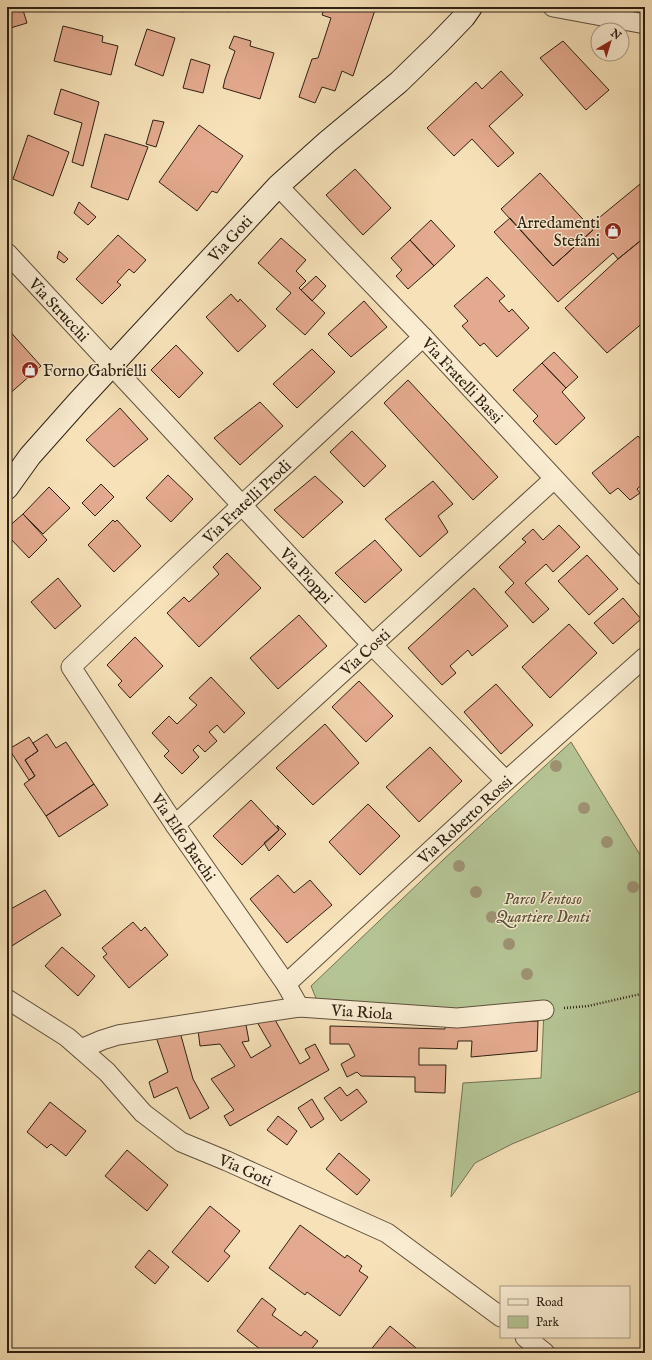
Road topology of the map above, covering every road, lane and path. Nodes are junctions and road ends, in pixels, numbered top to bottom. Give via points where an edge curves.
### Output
1 (472, 7) edge
2 (553, 7) edge
3 (645, 24) edge
4 (278, 186) junction
5 (7, 253) edge
6 (423, 337) junction
7 (111, 365) junction
8 (554, 479) junction
9 (7, 488) edge
10 (242, 505) junction
11 (645, 576) edge
12 (372, 645) junction
13 (645, 657) edge
14 (71, 667) joint
15 (506, 781) junction
16 (175, 825) junction
17 (286, 984) junction
18 (645, 993) edge
19 (7, 999) edge
20 (299, 1007) junction
21 (544, 1010) joint
22 (81, 1049) junction
23 (500, 1316) edge
24 (526, 1338) edge
25 (545, 1353) edge

1 - 4 street, Via Goti via 410,72
2 - 3 street
4 - 6 street, Via Fratelli Bassi
4 - 7 street, Via Goti
5 - 7 street, Via Strucchi
6 - 8 street, Via Fratelli Bassi
6 - 10 street, Via Fratelli Prodi
7 - 9 street, Via Goti via 30,456
7 - 10 street, Via Pioppi
8 - 11 street, Via Fratelli Bassi
8 - 12 street, Via Costi
10 - 12 street, Via Pioppi
10 - 14 street, Via Fratelli Prodi
12 - 15 street, Via Pioppi
12 - 16 street, Via Costi
13 - 15 street, Via Roberto Rossi
14 - 16 street, Via Elfo Barchi
15 - 17 street, Via Roberto Rossi
16 - 17 street, Via Elfo Barchi
17 - 20 street, Via Elfo Barchi
18 - 21 path via 588,1006
19 - 22 street, Via Goti via 67,1037
20 - 21 street, Via Riola via 457,1018
20 - 22 street, Via Riola via 118,1035
22 - 23 street, Via Goti via 107,1072 143,1113 182,1142 387,1234
24 - 25 street

